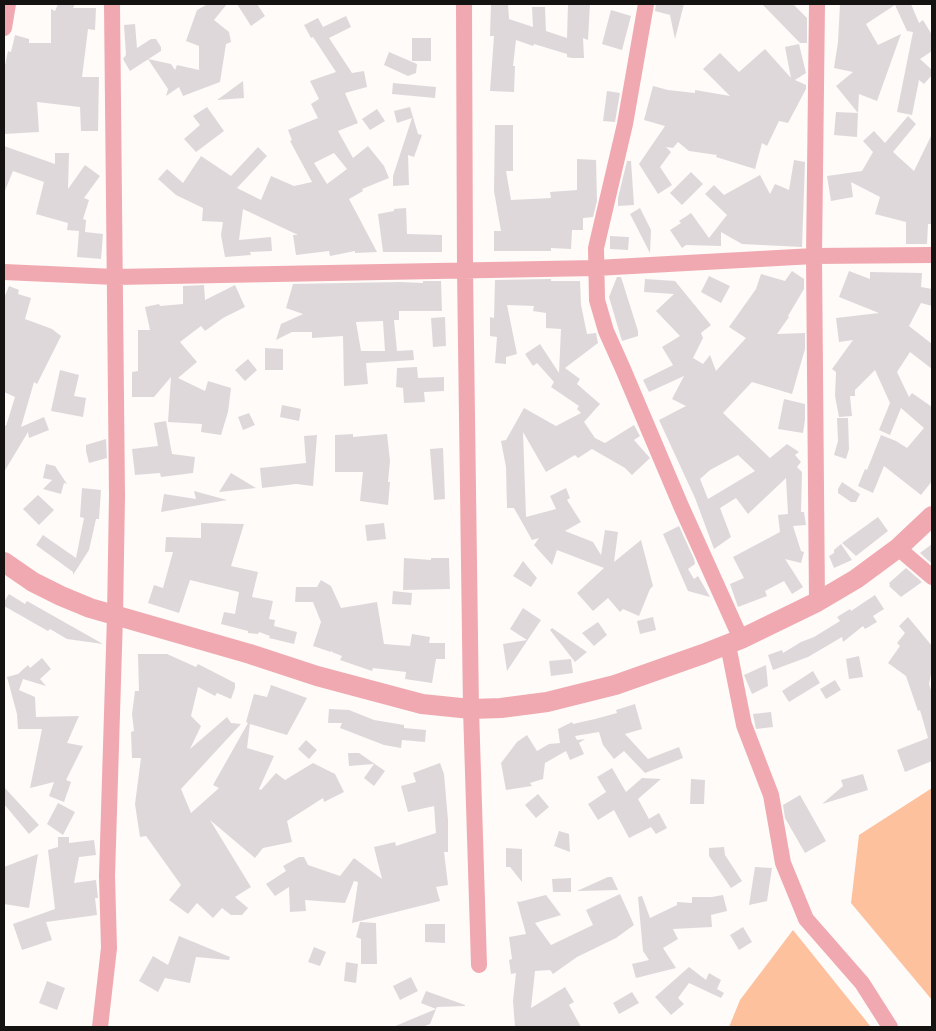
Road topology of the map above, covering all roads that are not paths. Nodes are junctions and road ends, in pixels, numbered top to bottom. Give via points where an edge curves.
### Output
1 (8, 4) edge
2 (112, 4) edge
3 (464, 4) edge
4 (646, 4) edge
5 (817, 4) edge
6 (4, 28) edge
7 (932, 255) edge
8 (814, 256) junction
9 (596, 268) junction
10 (465, 270) junction
11 (4, 272) edge
12 (115, 277) junction
13 (932, 516) edge
14 (898, 548) junction
15 (4, 562) edge
16 (932, 577) edge
17 (817, 602) junction
18 (115, 616) junction
19 (734, 642) junction
20 (471, 709) junction
21 (479, 965) dead end
22 (100, 1027) edge
23 (890, 1027) edge

1 - 6 street
2 - 12 street
3 - 10 street
4 - 9 street via 625,124 596,248
5 - 8 street
7 - 8 street
8 - 9 street
8 - 17 street
9 - 10 street
9 - 19 street via 597,300 606,331 681,506
10 - 12 street
10 - 20 street
11 - 12 street
12 - 18 street
13 - 14 street
14 - 16 street
14 - 17 street
15 - 18 street via 61,596
17 - 19 street
18 - 20 street via 387,695 422,704
18 - 22 street via 107,876 109,948
19 - 20 street via 615,685 547,702
19 - 23 street via 744,726 771,795 783,863 806,919 862,983
20 - 21 street

